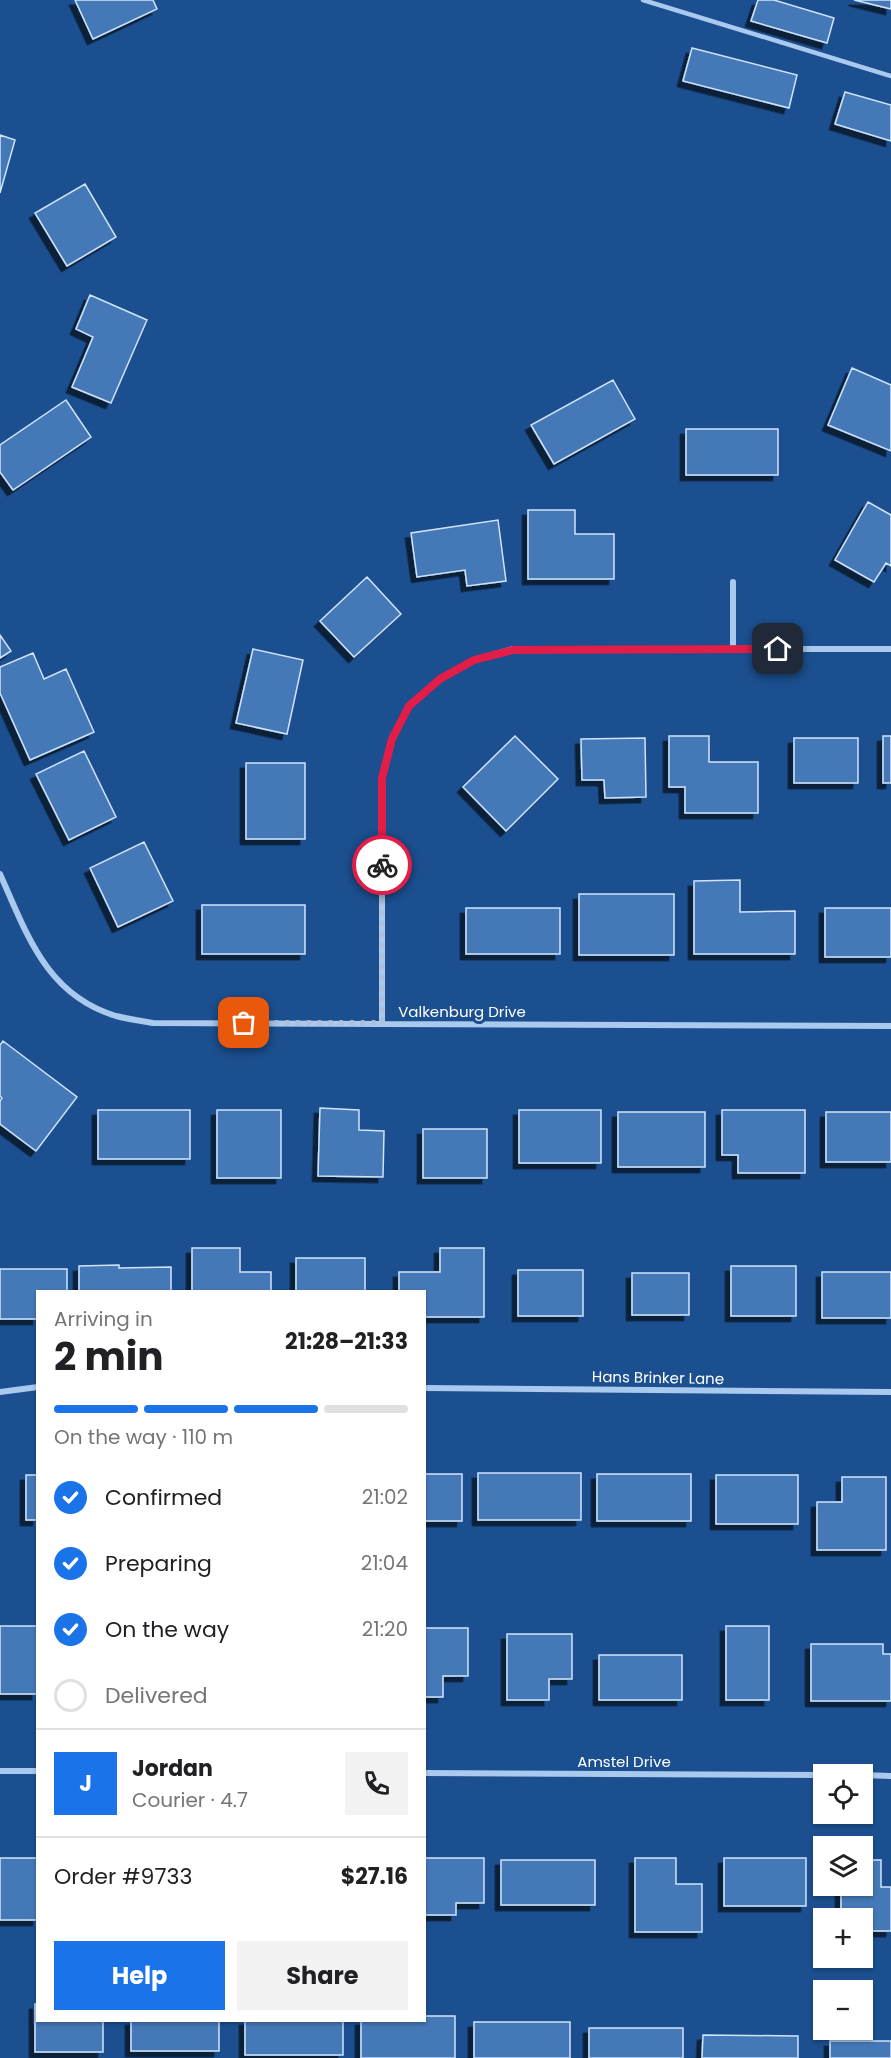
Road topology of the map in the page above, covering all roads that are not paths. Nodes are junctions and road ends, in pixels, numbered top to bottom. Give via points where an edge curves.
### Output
1 (643, 0) edge
2 (891, 76) edge
3 (733, 582) dead end
4 (891, 649) edge
5 (733, 650) junction
6 (0, 874) edge
7 (382, 1023) junction
8 (891, 1026) edge
9 (36, 1387) edge
10 (426, 1388) edge
11 (0, 1392) edge
12 (891, 1392) edge
13 (0, 1771) edge
14 (36, 1771) edge
15 (426, 1773) edge
16 (813, 1775) edge
17 (873, 1776) edge
18 (891, 1776) edge

1 - 2 lane
3 - 5 street
4 - 5 street
5 - 7 street via 513,650 474,660 440,679 409,706 392,739 382,778
6 - 7 street, Valkenburg Drive via 35,951 53,976 84,1001 115,1016 153,1023
7 - 8 street, Valkenburg Drive
9 - 11 street
10 - 12 street, Hans Brinker Lane
13 - 14 street
15 - 16 street, Amstel Drive
17 - 18 street

